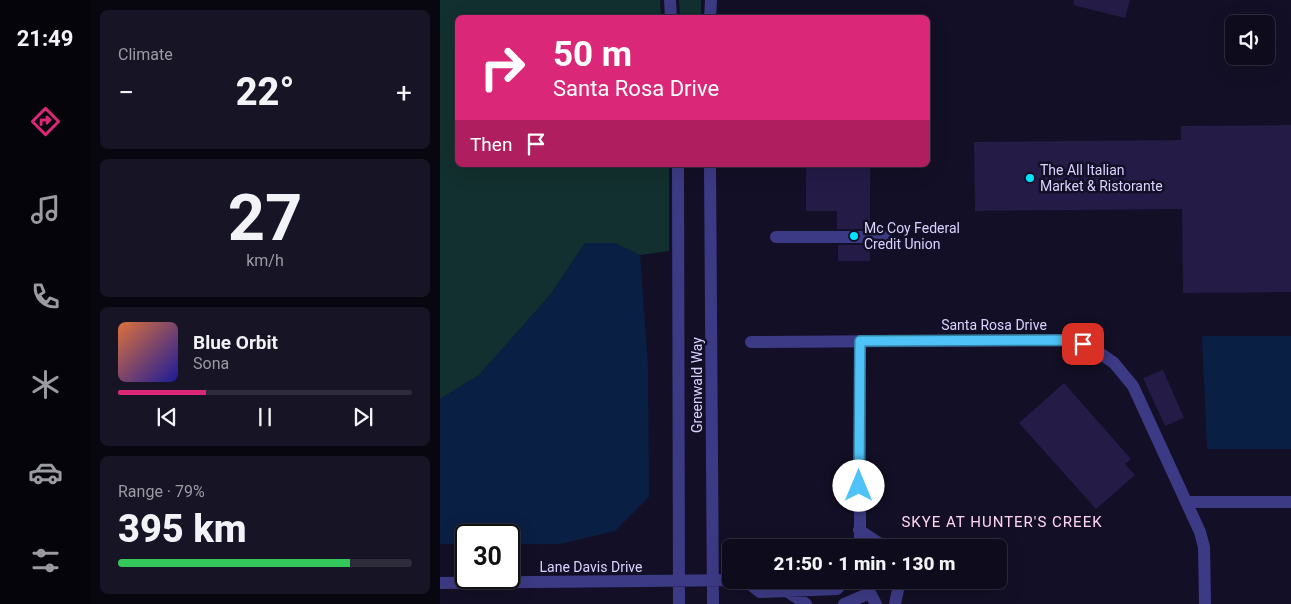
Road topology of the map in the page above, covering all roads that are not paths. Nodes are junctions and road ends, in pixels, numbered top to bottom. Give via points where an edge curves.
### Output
1 (670, 0) edge
2 (711, 0) edge
3 (671, 15) edge
4 (710, 15) edge
5 (678, 167) edge
6 (710, 167) edge
7 (776, 238) dead end
8 (884, 238) dead end
9 (860, 341) junction
10 (751, 342) dead end
11 (1186, 502) junction
12 (1291, 502) edge
13 (859, 530) junction
14 (860, 539) edge
15 (872, 539) edge
16 (722, 581) edge
17 (678, 582) junction
18 (712, 582) junction
19 (440, 583) edge
20 (757, 589) edge
21 (820, 589) edge
22 (898, 589) edge
23 (787, 591) junction
24 (873, 599) edge
25 (679, 604) edge
26 (712, 604) edge
27 (806, 604) edge
28 (844, 604) edge
29 (895, 604) edge
30 (1205, 604) edge

1 - 3 street
2 - 4 street
5 - 17 street, Greenwald Way
6 - 18 street, Greenwald Way
7 - 8 street
9 - 10 street, Santa Rosa Drive
9 - 11 street, Santa Rosa Drive via 1072,340 1094,348 1114,363 1133,386
9 - 13 street
11 - 12 street
11 - 30 street, Santa Rosa Drive via 1204,547
13 - 14 street
13 - 15 street
16 - 18 street, Lane Davis Drive
17 - 18 street, Lane Davis Drive
17 - 19 street, Lane Davis Drive
17 - 25 street, Greenwald Way
18 - 26 street, Greenwald Way
20 - 23 street via 760,592
21 - 23 street
22 - 29 street
23 - 27 street
24 - 28 street

